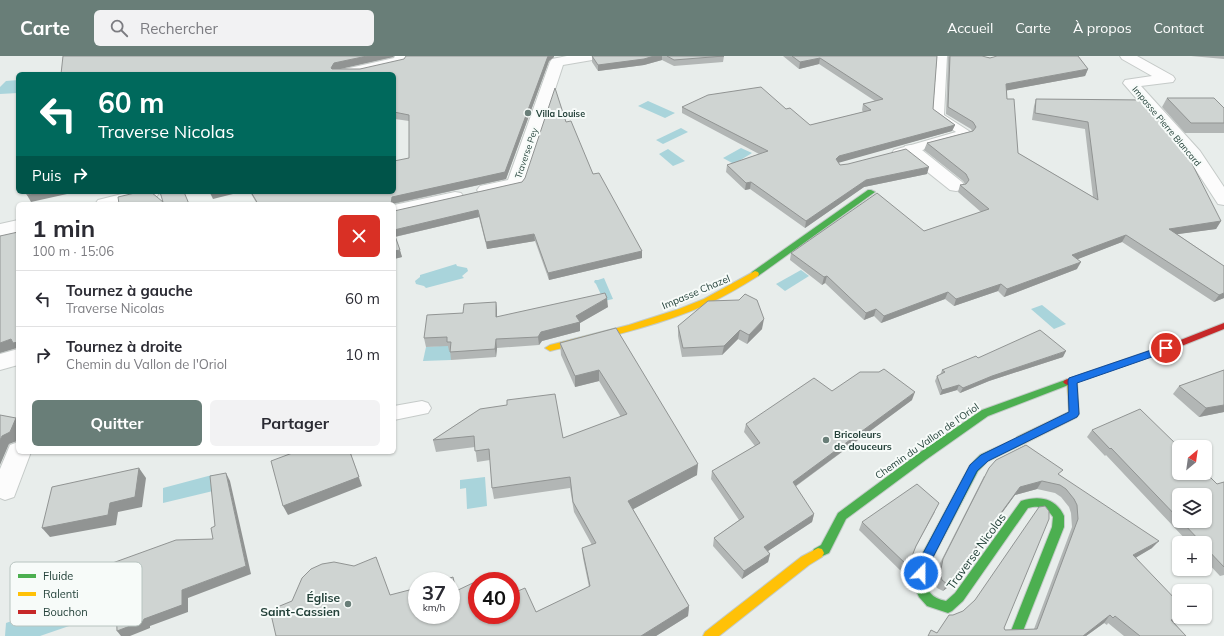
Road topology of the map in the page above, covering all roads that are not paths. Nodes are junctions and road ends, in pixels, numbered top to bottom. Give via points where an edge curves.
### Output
1 (402, 56) edge
2 (592, 56) edge
3 (942, 56) edge
4 (1128, 56) edge
5 (350, 72) edge
6 (1130, 83) junction
7 (911, 150) junction
8 (888, 155) edge
9 (956, 186) dead end
10 (872, 192) dead end
11 (143, 194) edge
12 (1224, 200) edge
13 (112, 202) edge
14 (396, 211) edge
15 (16, 226) edge
16 (0, 230) edge
17 (1224, 326) edge
18 (550, 348) dead end
19 (16, 358) edge
20 (0, 362) edge
21 (1072, 381) junction
22 (422, 408) dead end
23 (396, 413) edge
24 (18, 454) edge
25 (5, 489) dead end
26 (709, 636) edge
27 (1015, 636) edge

1 - 5 street via 400,61
2 - 14 street, Traverse Pey via 556,62 515,184
3 - 7 lane via 938,116 966,133
4 - 6 street
4 - 6 street, Impasse Pierre Blancard via 1168,79
6 - 12 street, Impasse Pierre Blancard via 1194,155
7 - 8 lane
7 - 9 street
10 - 18 street, Impasse Chazel via 734,288 664,318
11 - 13 street
15 - 16 street
17 - 21 street, Chemin du Vallon de l'Oriol
19 - 20 street
21 - 26 street, Chemin du Vallon de l'Oriol via 985,413 923,456 842,516 825,549 805,561
21 - 27 street, Traverse Nicolas via 1074,414 984,458 974,468 923,564 919,581 925,598 935,605 948,607 959,597 1025,504 1039,500 1052,506 1059,516 1058,527
22 - 23 lane
24 - 25 street

